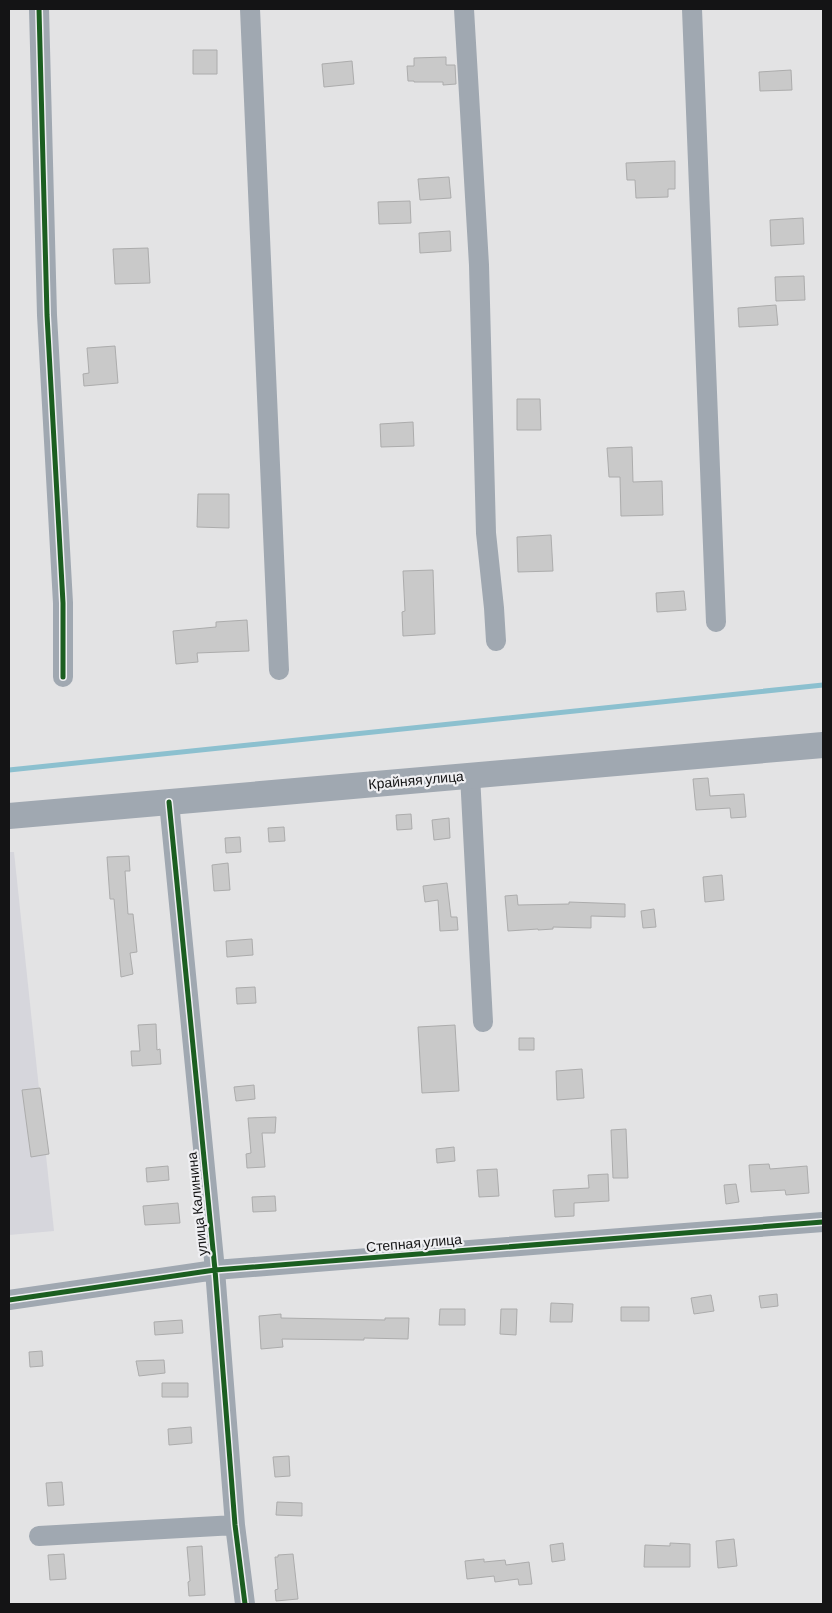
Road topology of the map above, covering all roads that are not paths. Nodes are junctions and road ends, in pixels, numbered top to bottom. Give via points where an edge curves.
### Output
1 (39, 9) edge
2 (250, 9) edge
3 (464, 9) edge
4 (692, 9) edge
5 (716, 622) dead end
6 (496, 641) dead end
7 (279, 670) dead end
8 (63, 677) dead end
9 (823, 745) edge
10 (470, 775) junction
11 (169, 802) junction
12 (9, 816) edge
13 (483, 1022) dead end
14 (823, 1222) edge
15 (215, 1270) junction
16 (9, 1300) edge
17 (235, 1525) junction
18 (38, 1536) dead end
19 (245, 1604) edge

1 - 8 street via 47,315 64,603
2 - 7 street
3 - 6 street via 479,266 486,533
4 - 5 street
9 - 10 main road, Крайняя улица
10 - 11 main road, Крайняя улица
10 - 13 street
11 - 12 main road, Крайняя улица
11 - 15 street, улица Калинина
14 - 15 street, Степная улица
15 - 16 street, Степная улица
15 - 17 street, улица Калинина
17 - 18 street
17 - 19 street, улица Калинина

